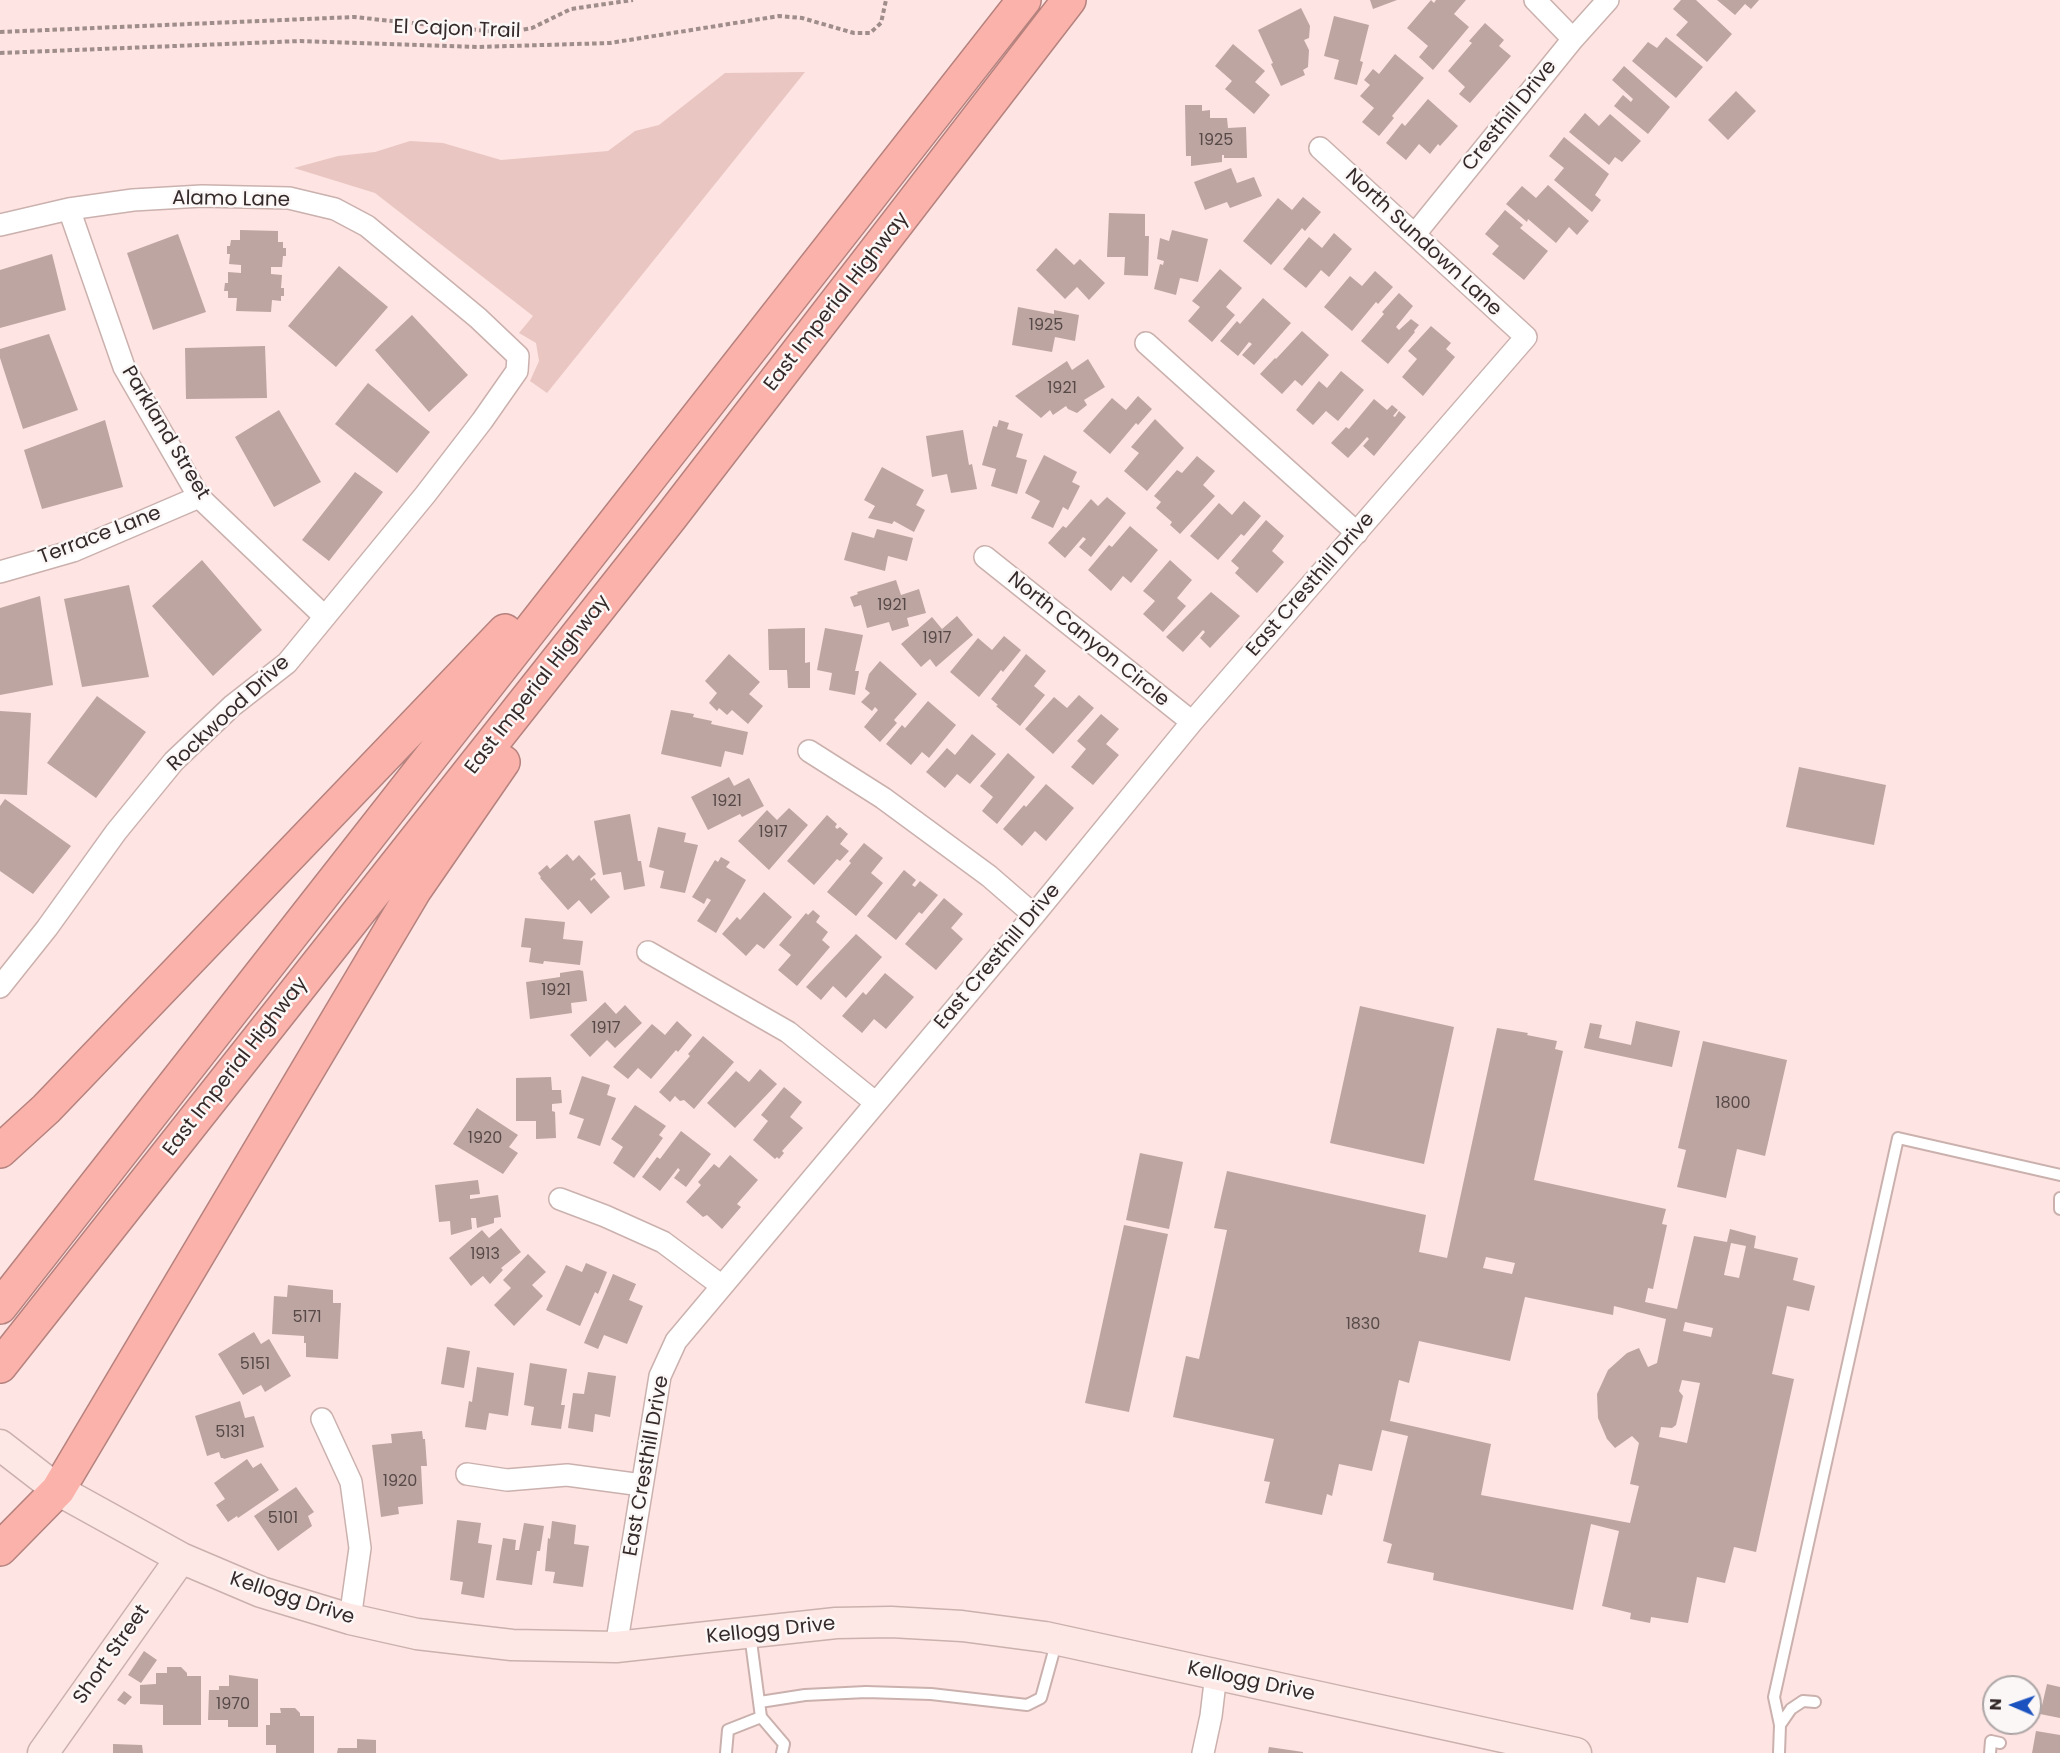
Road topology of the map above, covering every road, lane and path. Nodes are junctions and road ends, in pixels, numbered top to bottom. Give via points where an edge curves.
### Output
1 (633, 0) edge
2 (886, 0) edge
3 (1024, 0) edge
4 (1069, 0) edge
5 (1535, 0) edge
6 (1608, 0) edge
7 (0, 32) edge
8 (1573, 39) junction
9 (0, 53) edge
10 (1320, 148) dead end
11 (69, 209) junction
12 (0, 225) edge
13 (1415, 234) junction
14 (1526, 337) joint
15 (1146, 344) dead end
16 (518, 356) joint
17 (199, 497) junction
18 (631, 500) junction
19 (670, 518) junction
20 (1357, 533) junction
21 (985, 557) dead end
22 (0, 572) edge
23 (324, 616) junction
24 (1192, 722) junction
25 (809, 751) dead end
26 (1034, 915) junction
27 (648, 952) dead end
28 (0, 987) edge
29 (876, 1103) junction
30 (0, 1151) edge
31 (2060, 1175) edge
32 (2060, 1198) edge
33 (560, 1199) dead end
34 (2060, 1209) edge
35 (722, 1286) junction
36 (0, 1307) edge
37 (1, 1364) edge
38 (322, 1419) dead end
39 (0, 1445) edge
40 (467, 1474) dead end
41 (642, 1485) junction
42 (58, 1490) junction
43 (0, 1549) edge
44 (181, 1558) junction
45 (350, 1619) junction
46 (749, 1633) junction
47 (1057, 1640) junction
48 (616, 1647) junction
49 (1216, 1674) junction
50 (760, 1701) junction
51 (1815, 1702) dead end
52 (761, 1717) junction
53 (1780, 1725) junction
54 (2000, 1743) dead end
55 (1516, 1747) edge
56 (43, 1753) edge
57 (726, 1753) edge
58 (782, 1753) edge
59 (1203, 1753) edge
60 (1576, 1753) edge
61 (1779, 1753) edge
62 (1990, 1753) edge

1 - 7 path, El Cajon Trail via 572,9 532,28 511,32 354,17
2 - 9 path, El Cajon Trail via 881,22 870,33 854,33 779,15 598,44 477,47 300,41
3 - 18 highway, East Imperial Highway
4 - 19 highway, East Imperial Highway
5 - 8 street
6 - 8 street, Cresthill Drive
8 - 13 street, Cresthill Drive
10 - 13 street, North Sundown Lane
11 - 12 street, Alamo Lane
11 - 16 street, Alamo Lane via 202,196 289,198 334,209 367,226
11 - 17 street, Parkland Street via 124,367
13 - 14 street, North Sundown Lane
14 - 20 street, East Cresthill Drive
15 - 20 street
16 - 23 street, Rockwood Drive via 517,371 482,421
17 - 22 street, Terrace Lane via 73,551
17 - 23 street, Parkland Street
18 - 30 highway via 46,1109
18 - 36 highway, East Imperial Highway
19 - 37 highway, East Imperial Highway
19 - 42 highway via 414,891
20 - 24 street, East Cresthill Drive
21 - 24 street, North Canyon Circle
23 - 28 street, Rockwood Drive via 287,663 232,706 174,762 116,832
24 - 26 street, East Cresthill Drive
25 - 26 street via 892,804 989,876
26 - 29 street, East Cresthill Drive
27 - 29 street via 788,1032
29 - 35 street, East Cresthill Drive
31 - 53 lane via 1898,1138 1774,1697
32 - 34 lane
33 - 35 street via 663,1242
35 - 41 street, East Cresthill Drive via 676,1341 660,1376
38 - 45 street via 351,1482 360,1548
39 - 42 main road, Kellogg Drive
40 - 41 street via 507,1480 567,1475
41 - 48 street, East Cresthill Drive
42 - 43 highway
42 - 44 main road, Kellogg Drive
44 - 45 main road, Kellogg Drive via 261,1592
44 - 56 main road, Short Street
45 - 48 main road, Kellogg Drive via 417,1634 512,1645
46 - 47 main road, Kellogg Drive via 836,1623 891,1622 962,1626
46 - 48 main road, Kellogg Drive
46 - 50 lane
47 - 49 main road, Kellogg Drive
47 - 50 lane via 1041,1698 1027,1705 866,1692
49 - 55 main road, Kellogg Drive
49 - 59 street
50 - 52 lane
51 - 53 lane via 1803,1701 1791,1709
52 - 57 lane via 728,1730
52 - 58 lane via 784,1744
53 - 61 lane
54 - 62 lane via 1991,1741
55 - 60 main road, Kellogg Drive

